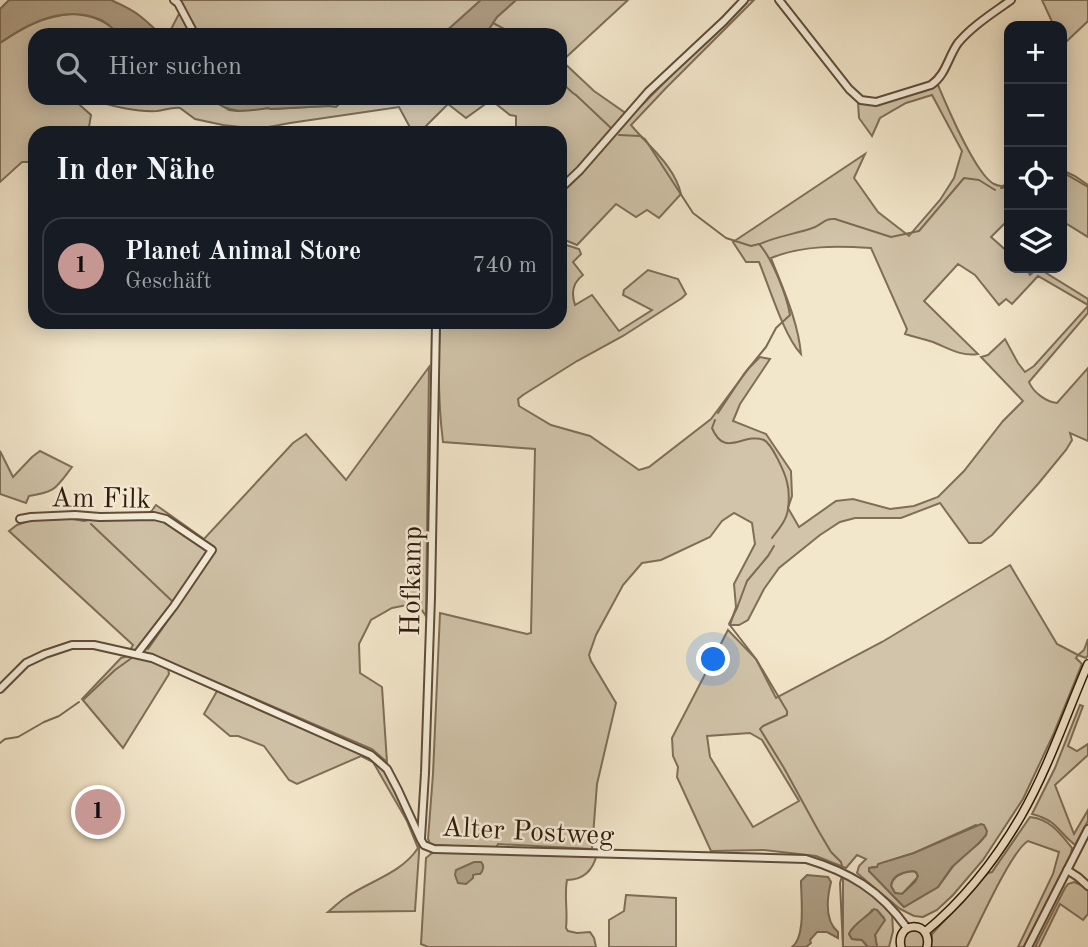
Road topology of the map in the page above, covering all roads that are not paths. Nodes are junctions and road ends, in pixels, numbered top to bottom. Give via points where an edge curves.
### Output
1 (174, 0) edge
2 (744, 0) edge
3 (779, 0) edge
4 (1011, 0) edge
5 (191, 28) edge
6 (567, 182) edge
7 (436, 329) edge
8 (20, 519) dead end
9 (137, 654) junction
10 (1088, 664) edge
11 (0, 689) edge
12 (1088, 829) edge
13 (421, 840) junction
14 (1067, 870) junction
15 (1088, 886) edge
16 (907, 928) junction
17 (925, 932) junction
18 (899, 946) edge
19 (927, 947) edge
20 (1028, 947) edge

1 - 5 street
2 - 6 street via 648,92
3 - 4 street via 849,89 861,100 876,102 938,81 959,43
7 - 13 street, Hofkamp
8 - 9 street, Am Filk via 154,516 212,550
9 - 11 street, Alter Postweg via 72,645 26,663
9 - 13 street, Alter Postweg via 371,755 387,769
10 - 17 main road via 1042,773 1001,848 978,879
12 - 14 street
13 - 16 street, Alter Postweg via 435,849 806,859 830,866 870,888
14 - 15 street
14 - 20 street
16 - 17 main road
16 - 18 main road
17 - 19 main road

